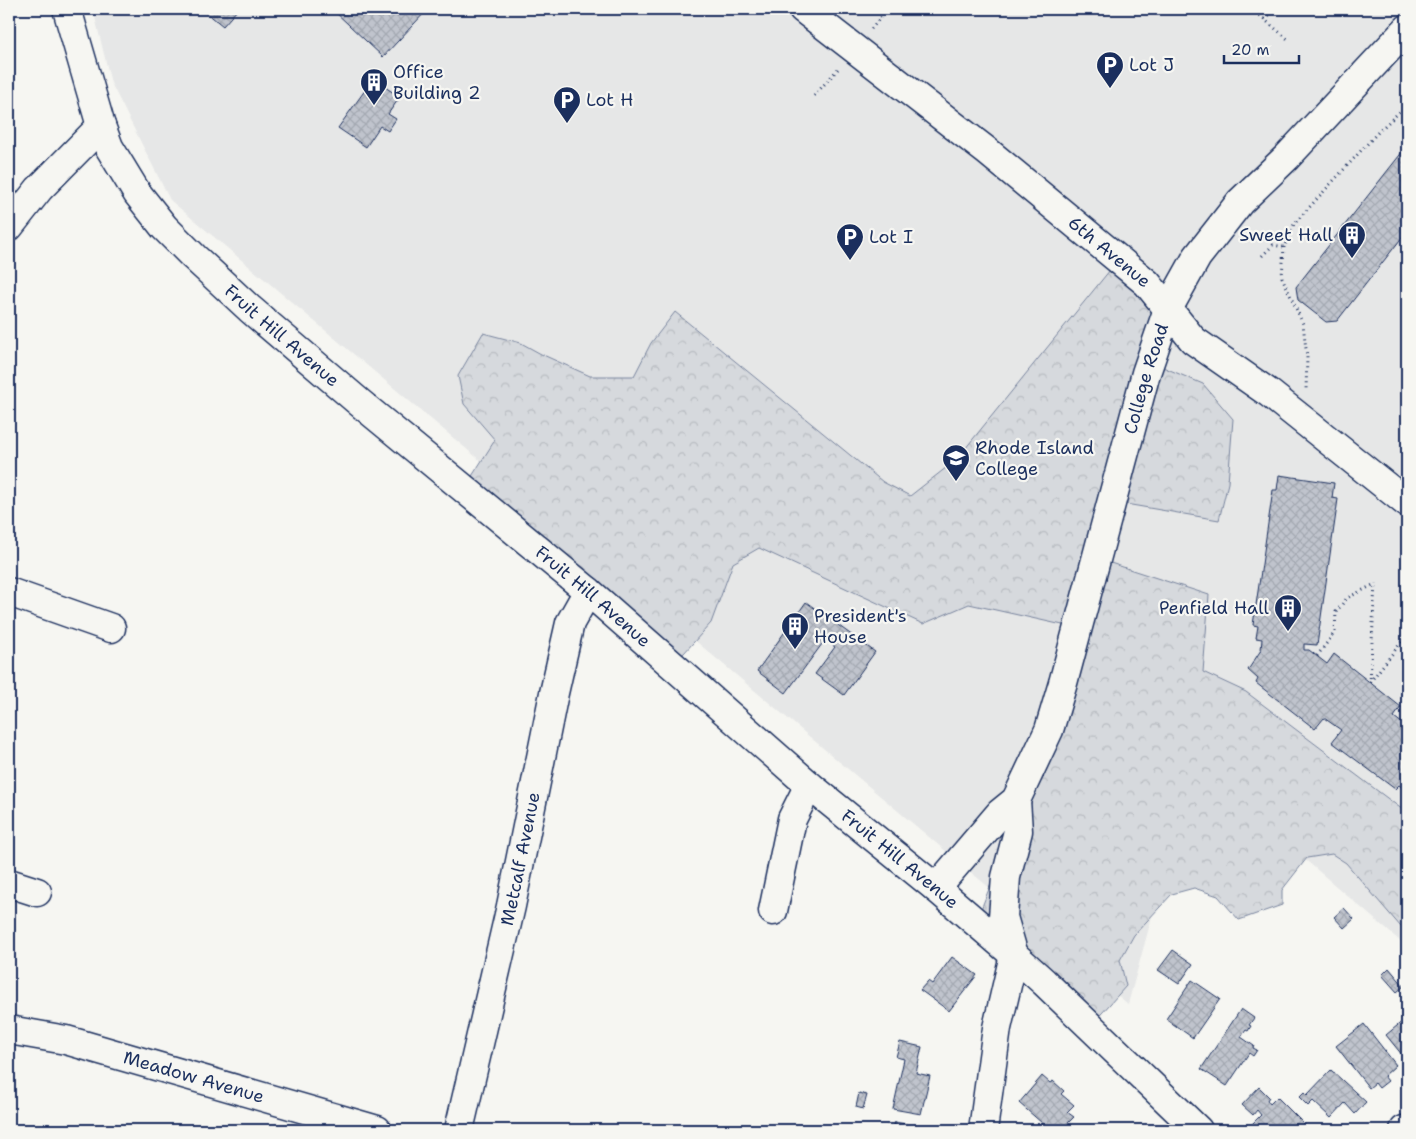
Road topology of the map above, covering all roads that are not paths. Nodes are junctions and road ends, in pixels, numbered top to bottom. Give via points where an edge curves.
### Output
1 (67, 9) edge
2 (803, 9) edge
3 (1407, 30) edge
4 (101, 126) junction
5 (9, 227) edge
6 (1168, 309) junction
7 (1407, 502) edge
8 (588, 591) junction
9 (9, 592) edge
10 (111, 628) dead end
11 (809, 785) junction
12 (1016, 800) junction
13 (9, 883) edge
14 (936, 888) junction
15 (37, 892) dead end
16 (773, 911) dead end
17 (1014, 955) junction
18 (9, 1030) edge
19 (377, 1130) edge
20 (459, 1130) edge
21 (983, 1130) edge
22 (1198, 1130) edge

1 - 4 street, Fruit Hill Avenue
2 - 6 street, 6th Avenue via 988,152 1147,283
3 - 6 street, College Road via 1240,202 1197,257
4 - 5 street via 38,189
4 - 8 street, Fruit Hill Avenue via 109,147 137,193 194,258 360,403
6 - 7 street, 6th Avenue via 1194,340 1269,393
6 - 12 street, College Road via 1146,373 1063,683 1048,730
8 - 11 street, Fruit Hill Avenue
8 - 20 street, Metcalf Avenue via 570,622 511,906
9 - 10 street
11 - 14 street, Fruit Hill Avenue
11 - 16 street via 792,819
12 - 14 street, College Road via 1000,813
12 - 17 street, College Road via 1018,831 1006,877 1003,917
13 - 15 street
14 - 17 street, Fruit Hill Avenue
17 - 21 street via 997,1028
17 - 22 street, Fruit Hill Avenue
18 - 19 street, Meadow Avenue via 66,1040

